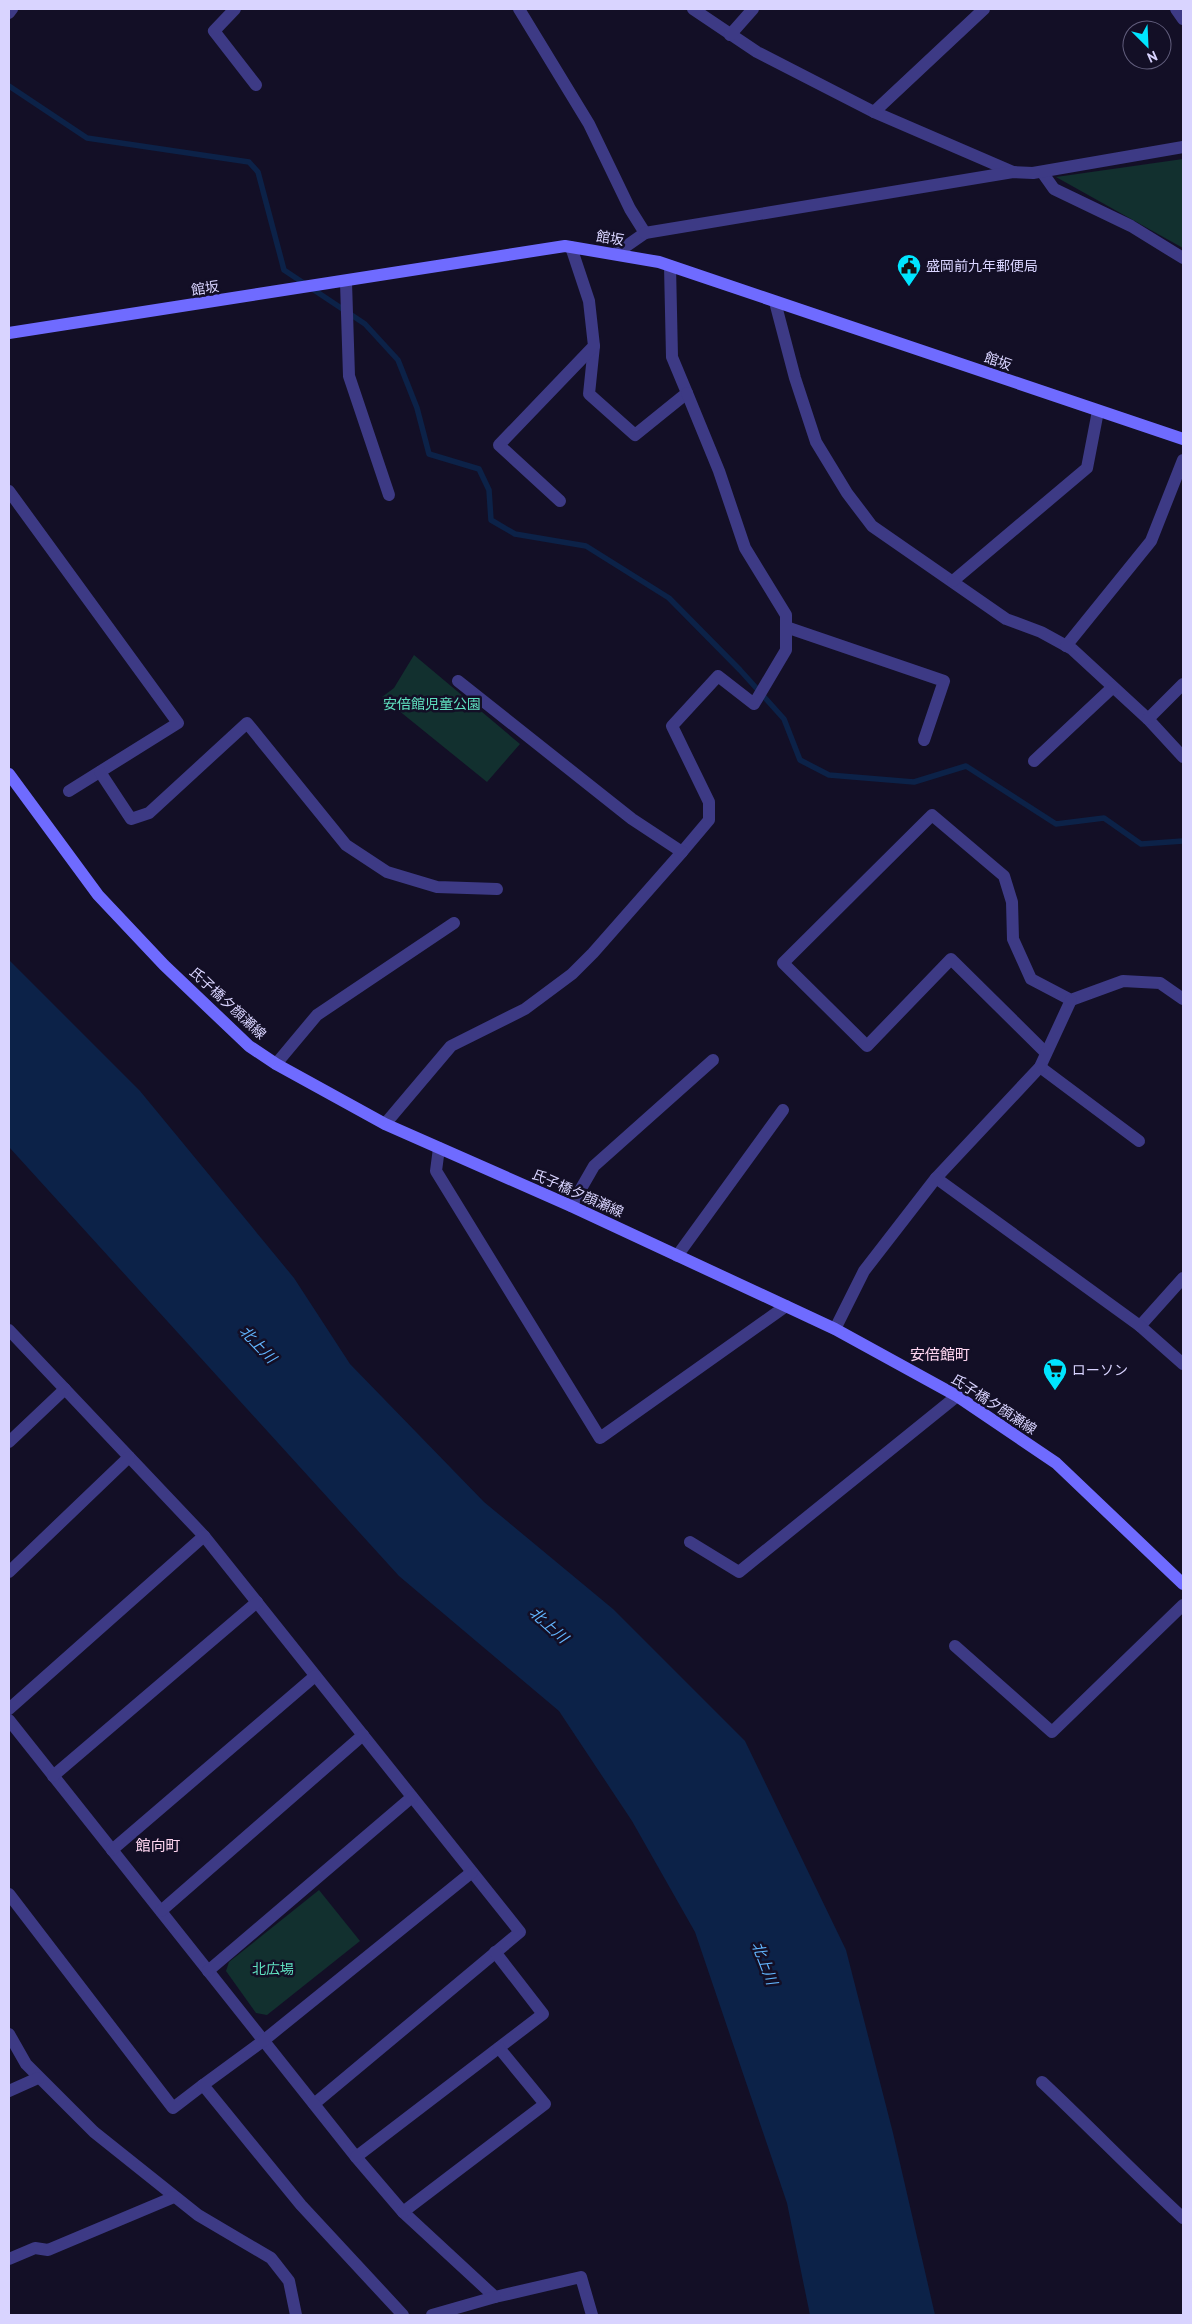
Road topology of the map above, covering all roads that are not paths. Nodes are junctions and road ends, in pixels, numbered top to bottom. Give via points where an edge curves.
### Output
1 (12, 9) edge
2 (235, 9) edge
3 (519, 9) edge
4 (693, 9) edge
5 (753, 9) edge
6 (984, 9) edge
7 (1176, 9) edge
8 (9, 13) edge
9 (1183, 19) edge
10 (730, 35) junction
11 (256, 85) dead end
12 (874, 112) junction
13 (1183, 147) edge
14 (1013, 172) junction
15 (1042, 172) junction
16 (645, 233) junction
17 (571, 247) junction
18 (615, 254) junction
19 (1183, 258) edge
20 (670, 266) junction
21 (346, 282) junction
22 (775, 302) junction
23 (9, 333) edge
24 (594, 346) junction
25 (687, 393) junction
26 (1098, 411) junction
27 (1183, 439) edge
28 (1183, 460) edge
29 (9, 490) edge
30 (389, 495) dead end
31 (560, 501) dead end
32 (953, 581) junction
33 (786, 627) junction
34 (1066, 646) junction
35 (458, 681) dead end
36 (1183, 684) edge
37 (1113, 687) junction
38 (1148, 719) junction
39 (924, 740) dead end
40 (1183, 757) edge
41 (1034, 762) dead end
42 (100, 772) junction
43 (9, 774) edge
44 (69, 791) dead end
45 (682, 852) junction
46 (497, 889) dead end
47 (454, 923) dead end
48 (1183, 999) edge
49 (1071, 1000) junction
50 (1046, 1054) junction
51 (713, 1060) dead end
52 (276, 1064) junction
53 (1040, 1068) junction
54 (783, 1110) dead end
55 (385, 1124) junction
56 (1139, 1141) dead end
57 (439, 1148) junction
58 (936, 1178) junction
59 (571, 1206) junction
60 (677, 1256) junction
61 (1183, 1278) edge
62 (786, 1306) junction
63 (1140, 1326) junction
64 (835, 1329) junction
65 (9, 1330) edge
66 (1183, 1364) edge
67 (65, 1390) junction
68 (957, 1396) junction
69 (9, 1442) edge
70 (129, 1457) junction
71 (204, 1536) junction
72 (690, 1542) dead end
73 (9, 1572) edge
74 (1183, 1584) edge
75 (257, 1602) junction
76 (1183, 1605) edge
77 (955, 1646) dead end
78 (315, 1676) junction
79 (9, 1709) edge
80 (9, 1720) edge
81 (363, 1735) junction
82 (53, 1776) junction
83 (412, 1797) junction
84 (112, 1850) junction
85 (472, 1872) junction
86 (9, 1894) edge
87 (161, 1911) junction
88 (495, 1952) junction
89 (208, 1971) junction
90 (9, 2034) edge
91 (264, 2041) junction
92 (499, 2048) junction
93 (38, 2078) junction
94 (1042, 2082) dead end
95 (203, 2085) junction
96 (9, 2090) edge
97 (314, 2104) junction
98 (356, 2158) junction
99 (174, 2196) junction
100 (403, 2212) junction
101 (1183, 2218) edge
102 (9, 2259) edge
103 (495, 2296) junction
104 (296, 2315) edge
105 (403, 2315) edge
106 (432, 2315) edge
107 (592, 2315) edge

1 - 8 street
2 - 11 street via 214,31
3 - 16 street via 589,124
4 - 10 street
5 - 10 street
6 - 12 street
7 - 9 street
10 - 12 street
12 - 14 street
13 - 15 street
14 - 15 street
14 - 16 street
15 - 19 street via 1054,189 1132,226
16 - 18 street
17 - 18 main road, 館坂
17 - 21 main road, 館坂
17 - 24 street via 589,301
18 - 20 main road, 館坂
20 - 22 main road, 館坂
20 - 25 street via 672,357
21 - 23 main road, 館坂
21 - 30 street via 349,376
22 - 26 main road, 館坂
22 - 32 street via 816,442 847,493 872,526
24 - 25 street via 589,394 635,435
24 - 31 street via 499,446
25 - 33 street via 746,548 786,615
26 - 27 main road, 館坂
26 - 32 street via 1087,468
28 - 34 street via 1151,541
29 - 42 street via 178,723
32 - 34 street via 1006,619 1041,632
33 - 39 street via 944,681
33 - 45 street via 786,650 754,704 718,676 672,726 709,802 709,820
34 - 37 street
35 - 45 street via 632,819
36 - 38 street
37 - 38 street
37 - 41 street
38 - 40 street
42 - 44 street
42 - 46 street via 131,819 148,813 247,723 346,845 387,872 437,887
43 - 52 main road, 氏子橋夕顔瀬線 via 98,895 164,965 249,1046
45 - 55 street via 572,974 525,1009 451,1046
47 - 52 street via 317,1015
48 - 49 street via 1160,984 1123,981
49 - 50 street
49 - 50 street via 1031,979 1013,939 1012,902 1004,876 932,814 783,963 867,1046 951,959
50 - 53 street
51 - 59 street via 594,1166
52 - 55 main road, 氏子橋夕顔瀬線
53 - 56 street
53 - 58 street
54 - 60 street
55 - 57 main road, 氏子橋夕顔瀬線
57 - 59 main road, 氏子橋夕顔瀬線
57 - 62 street via 436,1171 600,1438
58 - 63 street
58 - 64 street via 864,1272
59 - 60 main road, 氏子橋夕顔瀬線
60 - 62 main road, 氏子橋夕顔瀬線
61 - 63 street
62 - 64 main road, 氏子橋夕顔瀬線
63 - 66 street
64 - 68 main road, 氏子橋夕顔瀬線
65 - 67 street
67 - 69 street
67 - 70 street
68 - 72 street via 739,1572
68 - 74 main road, 氏子橋夕顔瀬線 via 1056,1463
70 - 71 street
70 - 73 street
71 - 75 street
71 - 79 street
75 - 78 street
75 - 82 street
76 - 77 street via 1052,1732
78 - 81 street
78 - 84 street
80 - 82 street
81 - 83 street
81 - 87 street
82 - 84 street
83 - 85 street
83 - 89 street
84 - 87 street
85 - 88 street via 520,1932
85 - 91 street
86 - 95 street via 173,2108
87 - 89 street
88 - 92 street via 542,2014
88 - 97 street
89 - 91 street
90 - 93 street
91 - 95 street
91 - 97 street
92 - 98 street
92 - 100 street via 545,2104
93 - 96 street
93 - 99 street via 94,2132
94 - 101 street
95 - 105 street via 301,2205
97 - 98 street
98 - 100 street
99 - 102 street via 48,2250 35,2248
99 - 104 street via 198,2215 271,2258 289,2281
100 - 103 street
103 - 106 street
103 - 107 street via 581,2277

